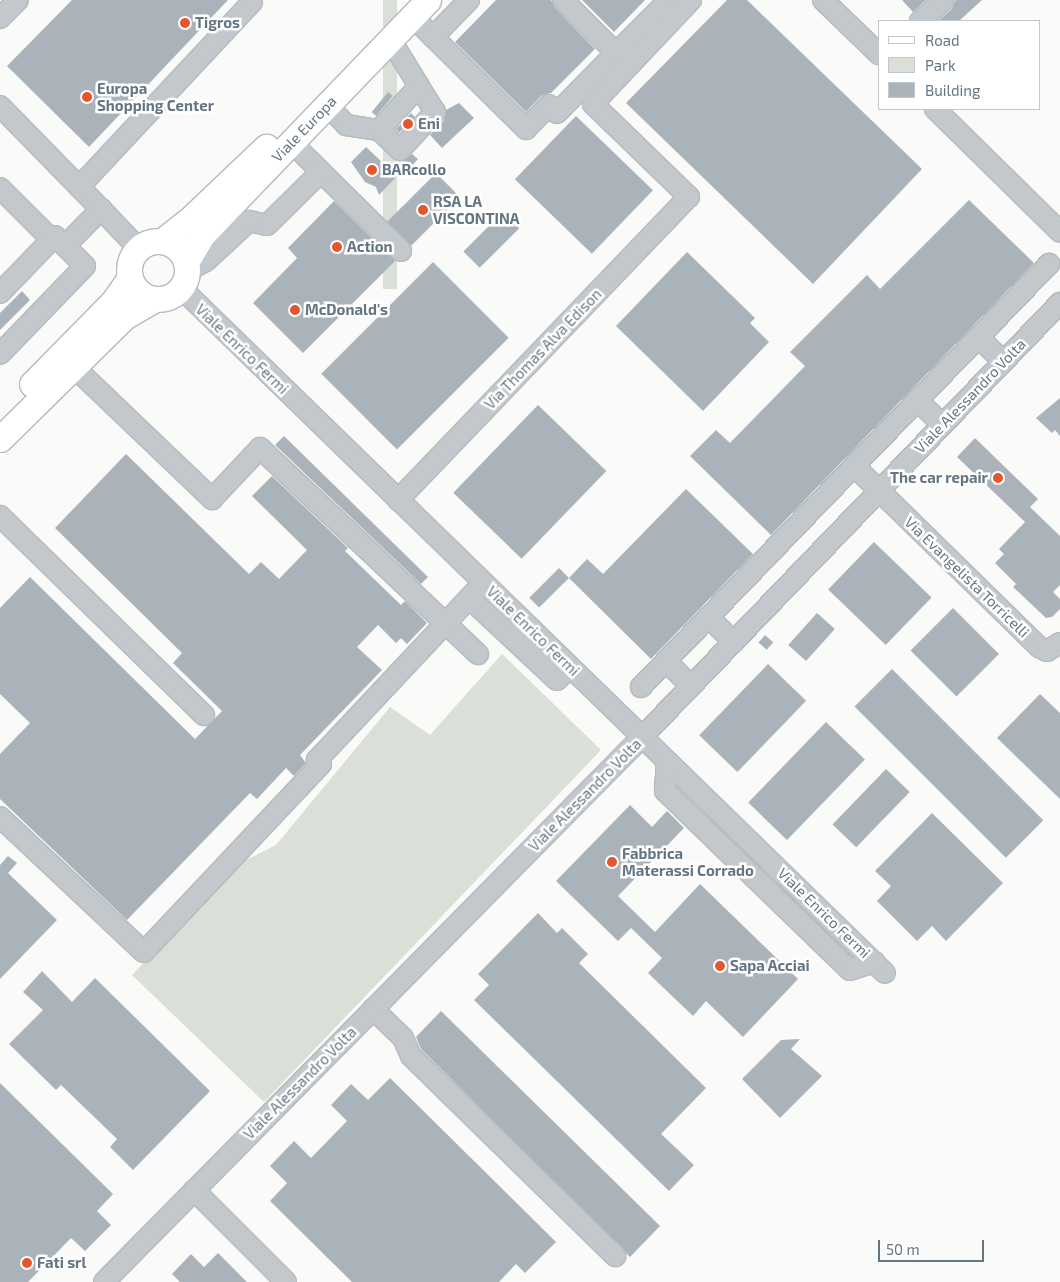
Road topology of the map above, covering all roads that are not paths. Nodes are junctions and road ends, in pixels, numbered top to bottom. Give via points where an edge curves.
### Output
1 (18, 0) edge
2 (469, 0) edge
3 (563, 0) edge
4 (669, 0) edge
5 (691, 0) edge
6 (823, 0) edge
7 (944, 0) edge
8 (252, 2) dead end
9 (416, 5) edge
10 (0, 18) edge
11 (921, 20) edge
12 (433, 37) junction
13 (390, 39) junction
14 (616, 53) junction
15 (878, 53) edge
16 (419, 86) junction
17 (327, 105) junction
18 (0, 106) edge
19 (935, 110) edge
20 (379, 130) junction
21 (291, 142) junction
22 (321, 172) junction
23 (78, 187) junction
24 (0, 188) edge
25 (101, 209) junction
26 (1060, 232) edge
27 (47, 235) dead end
28 (71, 239) junction
29 (162, 241) junction
30 (138, 248) junction
31 (401, 251) dead end
32 (1048, 264) dead end
33 (185, 274) junction
34 (130, 278) junction
35 (0, 293) edge
36 (155, 299) junction
37 (1060, 303) edge
38 (978, 337) junction
39 (0, 354) edge
40 (1003, 362) junction
41 (75, 368) junction
42 (917, 400) junction
43 (0, 417) edge
44 (942, 424) junction
45 (0, 440) edge
46 (854, 466) junction
47 (879, 490) junction
48 (398, 500) junction
49 (0, 516) edge
50 (483, 583) junction
51 (469, 598) junction
52 (708, 617) junction
53 (446, 623) junction
54 (734, 642) junction
55 (1060, 642) edge
56 (478, 654) dead end
57 (666, 661) junction
58 (570, 667) junction
59 (691, 686) junction
60 (641, 687) dead end
61 (204, 716) dead end
62 (642, 737) junction
63 (0, 817) edge
64 (880, 968) dead end
65 (373, 1009) junction
66 (194, 1190) junction
67 (615, 1256) dead end
68 (104, 1282) edge
69 (286, 1282) edge

1 - 10 street
2 - 12 street
3 - 14 street
4 - 14 street
5 - 48 street, Via Thomas Alva Edison via 593,104 689,197
6 - 15 street
7 - 11 street
8 - 23 street
9 - 12 street
9 - 13 main road, Viale Europa
9 - 29 main road, Viale Europa via 188,221
12 - 14 street via 526,129 549,105 557,113
13 - 16 street
13 - 17 main road, Viale Europa
16 - 20 street
16 - 20 street via 435,112 400,150
17 - 20 street via 346,125
17 - 21 main road, Viale Europa
18 - 23 street
19 - 26 street
21 - 22 street
21 - 33 main road, Viale Europa via 202,235
22 - 31 street
22 - 33 street via 267,225 249,221 206,261
23 - 25 street
24 - 27 street
25 - 28 street
25 - 30 street
28 - 35 street via 55,236
28 - 39 street via 86,266
29 - 30 main road
29 - 33 main road via 177,248
30 - 34 main road via 130,264
32 - 38 street
33 - 36 main road via 169,296
33 - 48 street, Viale Enrico Fermi
34 - 36 main road via 138,290
34 - 43 main road via 113,302
36 - 41 main road via 124,317
37 - 40 street, Viale Alessandro Volta
38 - 40 street
38 - 42 street
40 - 44 street, Viale Alessandro Volta
41 - 45 main road via 60,378
41 - 53 street via 212,499 260,448
42 - 44 street
42 - 46 street
44 - 47 street, Viale Alessandro Volta
46 - 47 street
46 - 52 street
47 - 54 street, Viale Alessandro Volta
47 - 55 street, Via Evangelista Torricelli via 1039,647 1047,650
48 - 50 street, Viale Enrico Fermi
49 - 61 street
50 - 51 street
50 - 58 street, Viale Enrico Fermi
51 - 53 street
51 - 58 street via 557,680
52 - 54 street
52 - 57 street
53 - 56 street
53 - 63 street via 317,760 321,764 144,952
54 - 59 street, Viale Alessandro Volta
57 - 59 street
57 - 60 street
58 - 62 street, Viale Enrico Fermi
59 - 62 street, Viale Alessandro Volta
62 - 64 street, Viale Enrico Fermi
62 - 65 street, Viale Alessandro Volta
65 - 66 street, Viale Alessandro Volta
65 - 67 street via 403,1038 411,1056
66 - 68 street, Viale Alessandro Volta
66 - 69 street

